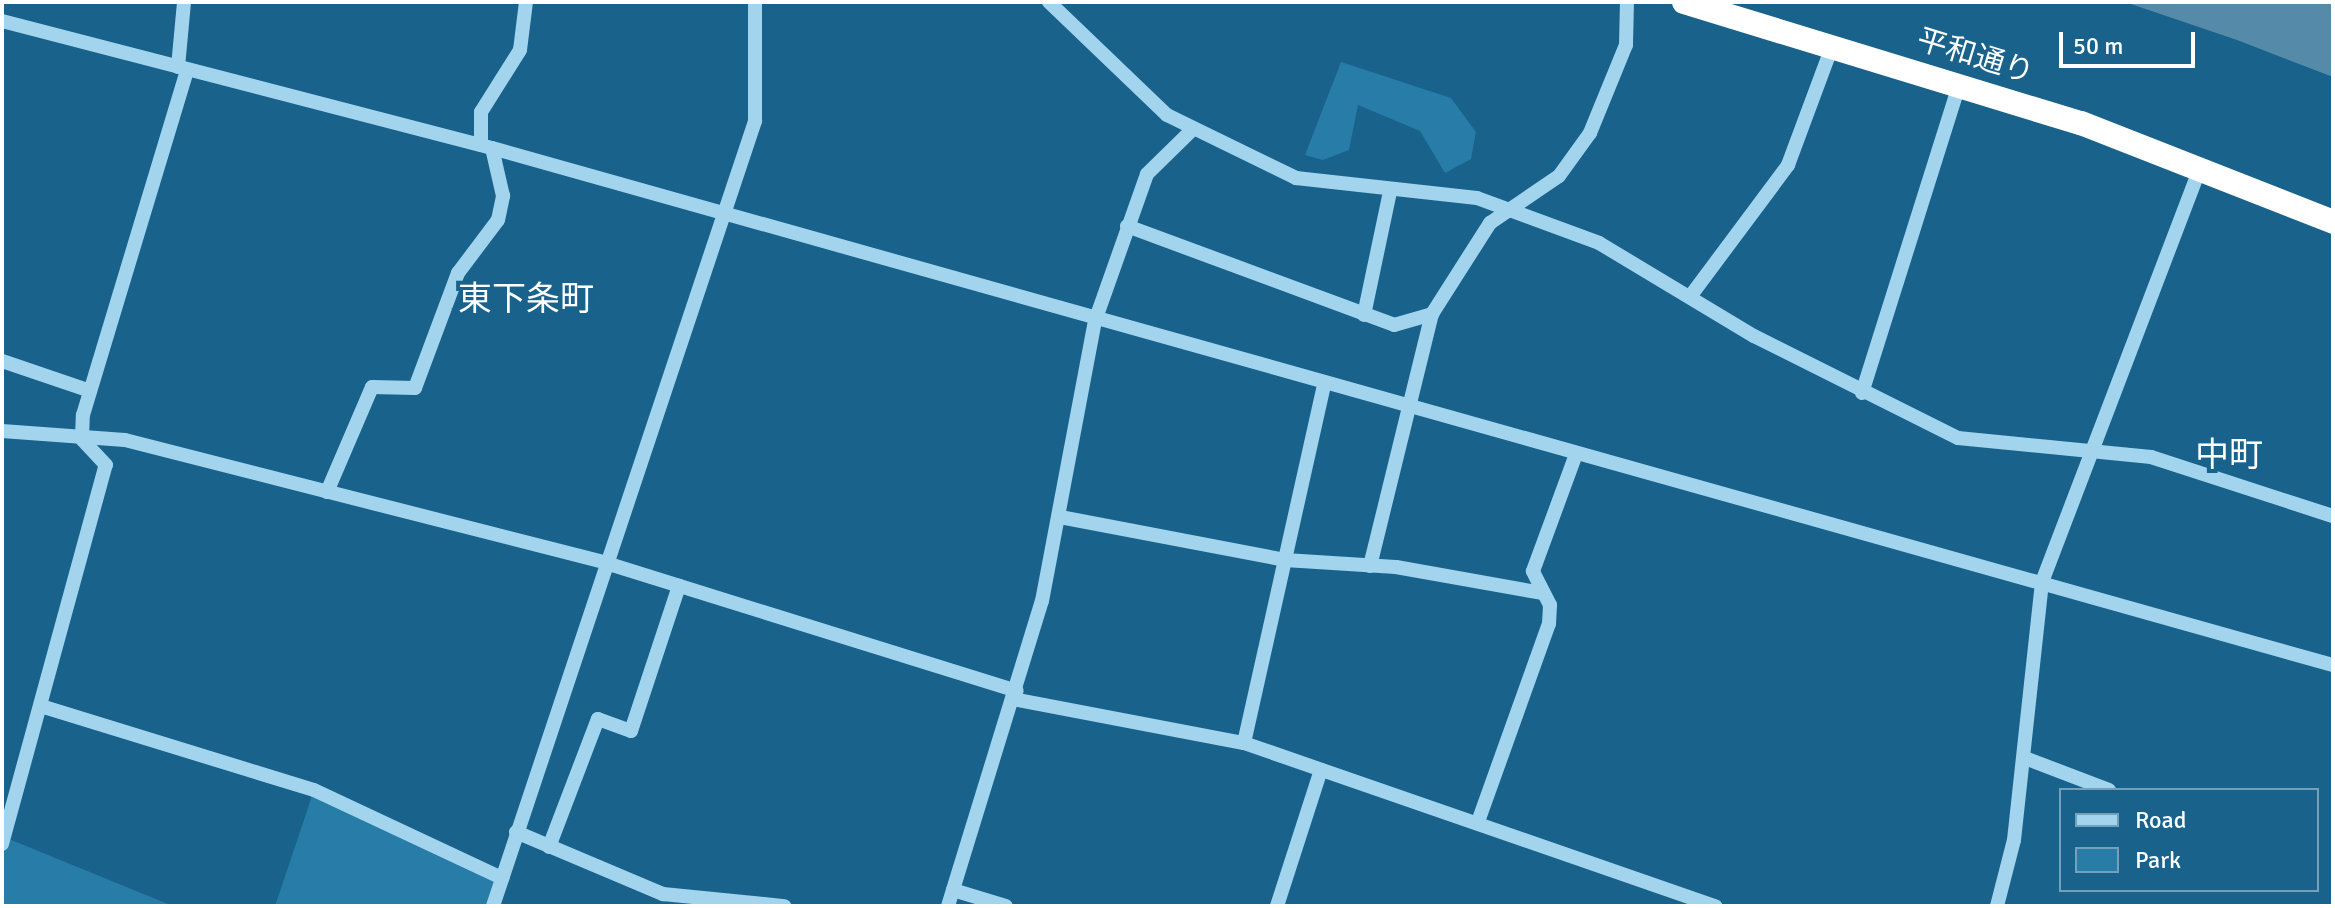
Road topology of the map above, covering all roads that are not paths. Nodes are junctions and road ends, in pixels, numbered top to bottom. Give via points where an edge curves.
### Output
1 (184, 2) edge
2 (526, 2) edge
3 (755, 2) edge
4 (1049, 2) edge
5 (1627, 2) edge
6 (1684, 2) edge
7 (2, 21) edge
8 (1832, 47) junction
9 (183, 68) junction
10 (1959, 86) junction
11 (1193, 129) junction
12 (486, 147) junction
13 (2201, 165) junction
14 (1390, 192) junction
15 (1515, 212) junction
16 (725, 217) junction
17 (2333, 222) edge
18 (1127, 226) junction
19 (1692, 294) junction
20 (1432, 314) junction
21 (1364, 315) junction
22 (1095, 321) junction
23 (2, 361) edge
24 (1324, 384) junction
25 (90, 391) junction
26 (1862, 393) junction
27 (1411, 408) junction
28 (2, 431) edge
29 (82, 439) junction
30 (2090, 448) junction
31 (1576, 454) junction
32 (327, 492) junction
33 (2333, 516) edge
34 (1060, 517) junction
35 (1285, 560) junction
36 (606, 563) junction
37 (1370, 566) junction
38 (2042, 582) junction
39 (679, 586) junction
40 (1542, 593) junction
41 (2333, 665) edge
42 (1015, 695) junction
43 (44, 707) junction
44 (1244, 743) junction
45 (2025, 758) junction
46 (1321, 770) junction
47 (2104, 788) edge
48 (1479, 819) junction
49 (516, 832) junction
50 (2, 844) edge
51 (549, 847) junction
52 (502, 878) junction
53 (953, 890) junction
54 (493, 906) edge
55 (784, 906) edge
56 (948, 906) edge
57 (1006, 906) edge
58 (1277, 906) edge
59 (1716, 906) edge
60 (1997, 906) edge

1 - 9 street
2 - 12 street via 520,50 481,112
3 - 16 street via 755,121
4 - 11 street via 1167,115
5 - 15 street via 1626,45 1590,133 1559,176
6 - 8 highway, 平和通り
7 - 9 street
8 - 10 highway, 平和通り
8 - 19 street via 1788,165
9 - 12 street
9 - 25 street
10 - 13 highway, 平和通り
10 - 26 street
11 - 14 street via 1296,178
11 - 18 street via 1147,174
12 - 16 street
12 - 32 street via 503,196 498,220 458,273 415,388 372,387
13 - 17 highway, 平和通り
13 - 30 street via 2118,395
14 - 15 street via 1477,198
14 - 21 street
15 - 19 street via 1634,258
15 - 20 street via 1490,223
16 - 22 street
16 - 36 street
18 - 21 street
18 - 22 street
19 - 26 street
20 - 21 street via 1394,325
20 - 27 street
22 - 24 street
22 - 34 street
23 - 25 street
24 - 27 street
24 - 35 street
25 - 29 street
26 - 30 street via 1958,438
27 - 31 street
27 - 37 street
28 - 29 street
29 - 32 street via 125,440
29 - 43 street via 106,465
30 - 33 street via 2151,457
30 - 38 street
31 - 38 street
31 - 40 street via 1533,571
32 - 36 street
34 - 35 street
34 - 42 street
35 - 37 street
35 - 44 street
36 - 39 street
36 - 49 street
37 - 40 street
38 - 41 street
38 - 45 street
39 - 42 street
39 - 51 street via 631,731 598,719
40 - 48 street via 1549,624 1534,680
42 - 44 street
42 - 53 street
43 - 50 street
43 - 52 street via 314,790
44 - 46 street
45 - 47 street
45 - 60 street
46 - 48 street
46 - 58 street
48 - 59 street
49 - 51 street
49 - 52 street
51 - 55 street via 663,894
52 - 54 street
53 - 56 street
53 - 57 street

